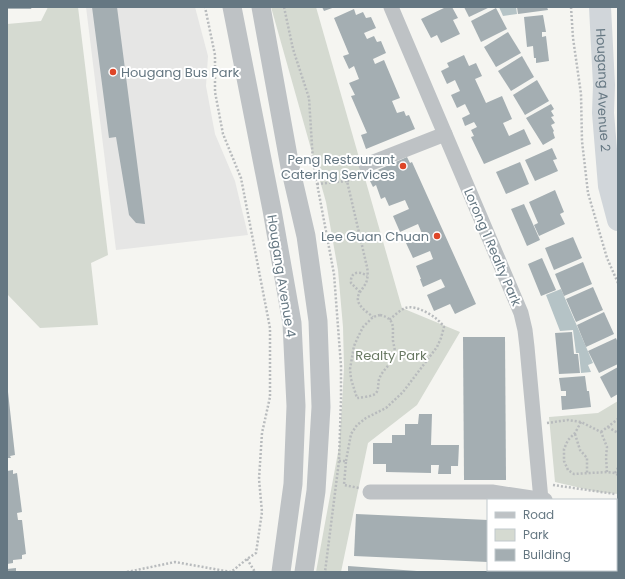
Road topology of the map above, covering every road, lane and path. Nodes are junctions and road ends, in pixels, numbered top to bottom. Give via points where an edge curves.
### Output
1 (205, 7) edge
2 (232, 7) edge
3 (261, 7) edge
4 (391, 7) edge
5 (571, 7) edge
6 (600, 7) edge
7 (445, 134) junction
8 (364, 171) joint
9 (347, 181) junction
10 (317, 184) dead end
11 (618, 220) edge
12 (368, 276) junction
13 (618, 283) edge
14 (360, 292) junction
15 (373, 317) junction
16 (389, 320) junction
17 (618, 418) edge
18 (581, 422) junction
19 (547, 423) dead end
20 (608, 427) junction
21 (601, 432) junction
22 (575, 433) junction
23 (618, 433) edge
24 (339, 461) dead end
25 (346, 461) junction
26 (618, 468) edge
27 (607, 472) junction
28 (587, 474) junction
29 (616, 474) edge
30 (552, 485) dead end
31 (370, 492) joint
32 (618, 495) edge
33 (536, 499) edge
34 (542, 499) edge
35 (247, 559) junction
36 (127, 572) edge
37 (255, 572) edge
38 (281, 572) edge
39 (304, 572) edge

1 - 35 path via 215,54 215,92 223,134 241,178 270,328 270,397 262,433 259,479 262,512 256,553
2 - 38 street, Hougang Avenue 4 via 292,323 296,406 293,484
3 - 39 street, Hougang Avenue 4 via 290,167 306,236 318,322 321,407 316,491
4 - 7 street, Lorong 1 Realty Park
5 - 13 path via 581,94 582,141 588,193 607,258
6 - 11 highway, Hougang Avenue 2 via 609,186
7 - 8 street
7 - 34 street, Lorong 1 Realty Park via 521,313 527,347
8 - 9 path
9 - 10 path
9 - 12 path
12 - 14 path
12 - 14 path via 359,272 352,277 351,283
14 - 15 path via 358,300 361,306
15 - 16 path via 380,315
15 - 16 path via 363,327 352,356 350,374 357,398 375,394 378,390 379,377 394,357 394,328
16 - 25 path via 410,307 426,312 444,327 437,347 404,392 386,408 357,425 351,434
17 - 20 path
18 - 19 path via 568,420
18 - 21 path
18 - 22 path
20 - 21 path
20 - 23 path
21 - 27 path via 607,447
22 - 28 path via 580,450 587,458
22 - 28 path via 564,448 564,461 568,470 574,474
24 - 25 path
25 - 31 path via 344,485
26 - 29 path
27 - 28 path
27 - 29 path
30 - 32 path
31 - 33 street via 492,492
35 - 36 path via 231,572 175,562
35 - 37 path

